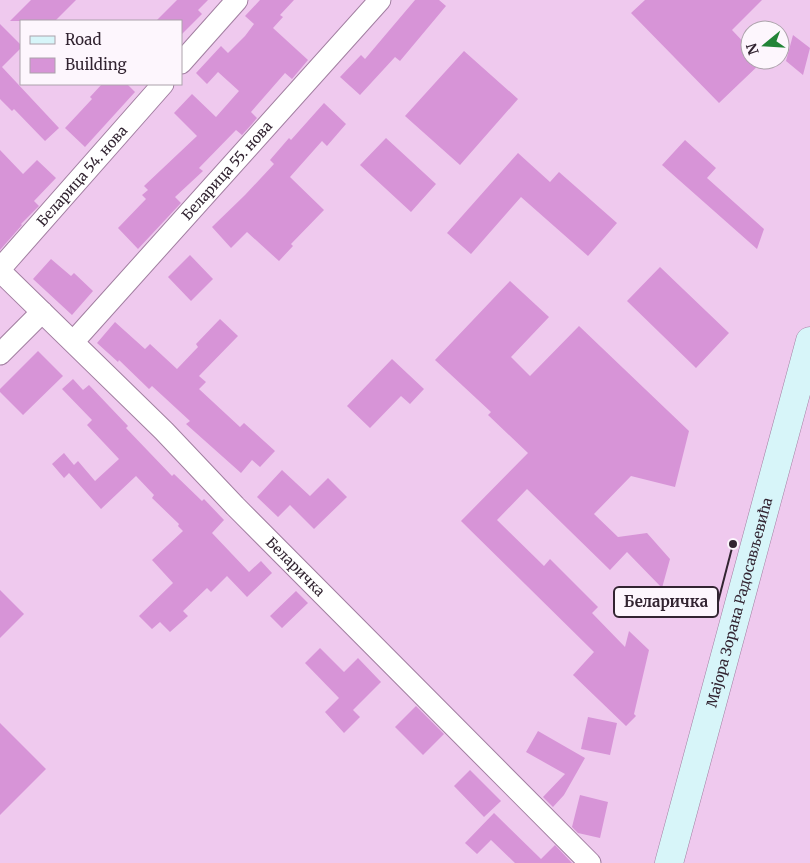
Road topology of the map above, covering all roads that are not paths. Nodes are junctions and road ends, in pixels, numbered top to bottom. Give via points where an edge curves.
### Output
1 (237, 0) edge
2 (380, 0) edge
3 (182, 62) edge
4 (162, 85) edge
5 (0, 270) edge
6 (42, 312) junction
7 (74, 341) junction
8 (810, 341) edge
9 (0, 354) edge
10 (590, 863) edge
11 (670, 863) edge

1 - 3 street
2 - 7 street, Беларица 55. нова
4 - 5 street, Беларица 54. нова
5 - 6 street, Беларичка
6 - 7 street, Беларичка
6 - 9 street
7 - 10 street, Беларичка
8 - 11 main road, Мајора Зорана Радосављевића

